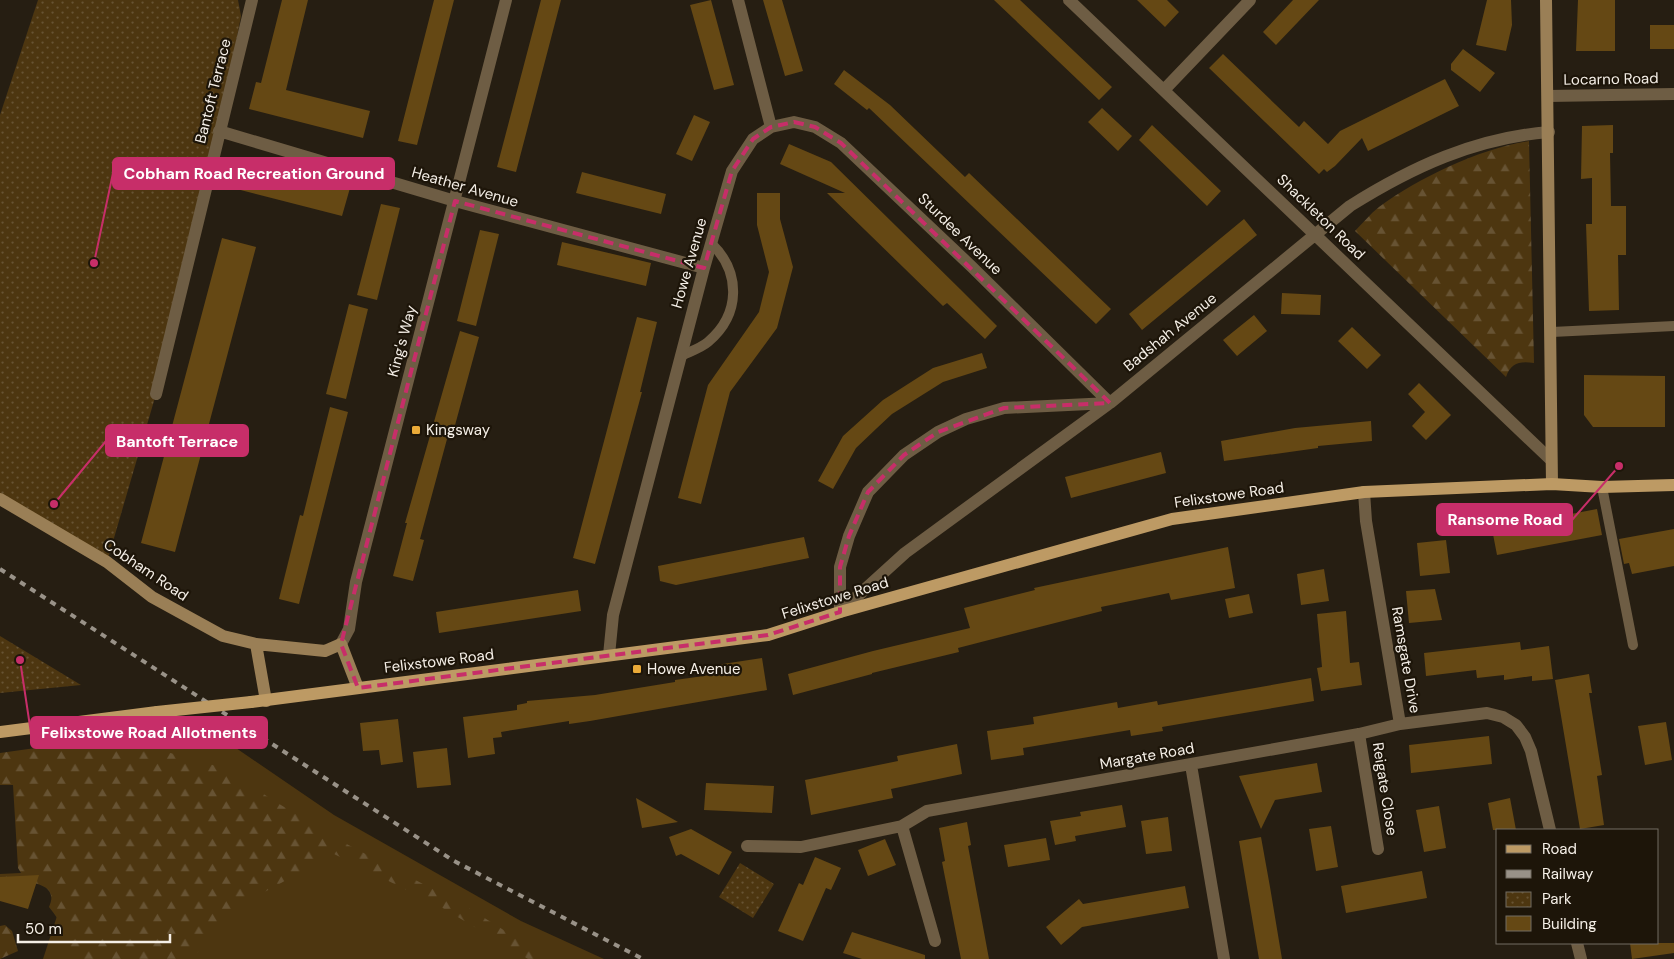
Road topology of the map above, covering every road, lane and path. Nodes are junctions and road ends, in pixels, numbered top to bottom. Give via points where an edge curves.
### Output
1 (252, 0) edge
2 (506, 0) edge
3 (738, 0) edge
4 (1069, 0) edge
5 (1250, 0) edge
6 (1546, 0) edge
7 (1164, 90) junction
8 (1674, 94) edge
9 (1548, 96) junction
10 (771, 126) junction
11 (219, 132) junction
12 (1549, 132) junction
13 (455, 201) junction
14 (1316, 234) junction
15 (711, 243) junction
16 (704, 268) junction
17 (1674, 326) edge
18 (1552, 332) junction
19 (681, 356) junction
20 (156, 394) dead end
21 (1110, 402) junction
22 (1550, 459) junction
23 (1552, 484) junction
24 (1674, 485) edge
25 (1602, 487) junction
26 (1364, 492) junction
27 (0, 499) edge
28 (840, 612) junction
29 (256, 644) junction
30 (342, 644) junction
31 (1633, 646) dead end
32 (610, 655) junction
33 (358, 688) junction
34 (266, 701) junction
35 (1400, 724) junction
36 (0, 732) edge
37 (1359, 734) junction
38 (1191, 765) junction
39 (902, 826) junction
40 (1550, 829) edge
41 (747, 846) dead end
42 (1378, 849) dead end
43 (934, 942) dead end
44 (1577, 944) edge
45 (1223, 959) edge
46 (1581, 959) edge

1 - 11 street, Bantoft Terrace
2 - 13 street, King's Way
3 - 10 street
4 - 7 street, Shackleton Road
5 - 7 street
6 - 9 street
7 - 14 street, Shackleton Road
8 - 9 street, Locarno Road
9 - 12 street
10 - 15 street, Howe Avenue via 753,139 732,170
10 - 21 street, Sturdee Avenue via 794,122 815,127 841,143
11 - 13 street, Heather Avenue
11 - 20 street, Bantoft Terrace
12 - 14 street, Badshah Avenue via 1518,135 1460,149 1419,166 1350,206
12 - 18 street
13 - 16 street, Heather Avenue
13 - 30 street, King's Way
14 - 21 street, Badshah Avenue
14 - 22 street, Shackleton Road
15 - 16 street, Howe Avenue
15 - 19 lane via 728,262 734,294 726,323 707,343
16 - 19 street, Howe Avenue
17 - 18 lane
18 - 22 street
19 - 32 street, Howe Avenue via 613,615
21 - 28 street, Badshah Avenue via 905,553
21 - 28 street via 1004,408 966,419 938,432 904,455 868,492 849,536 840,568
22 - 23 street
23 - 25 main road, Felixstowe Road
23 - 26 main road, Felixstowe Road
24 - 25 main road, Felixstowe Road
25 - 31 lane
26 - 28 main road, Felixstowe Road via 1172,519
26 - 35 street, Ramsgate Drive via 1366,522
27 - 29 street, Cobham Road via 107,562 152,597 223,636
28 - 32 main road, Felixstowe Road via 768,635
29 - 30 street, Cobham Road via 325,651
29 - 34 street
30 - 33 street
32 - 33 main road, Felixstowe Road
33 - 34 main road, Felixstowe Road
34 - 36 main road, Felixstowe Road, bridge
35 - 37 street, Margate Road
35 - 40 street, Ramsgate Drive via 1487,713 1516,725 1531,751
37 - 38 street, Margate Road
37 - 42 street, Reigate Close
38 - 39 street, Margate Road via 927,811
38 - 45 street
39 - 41 street, Margate Road via 801,847
39 - 43 street
44 - 46 street

